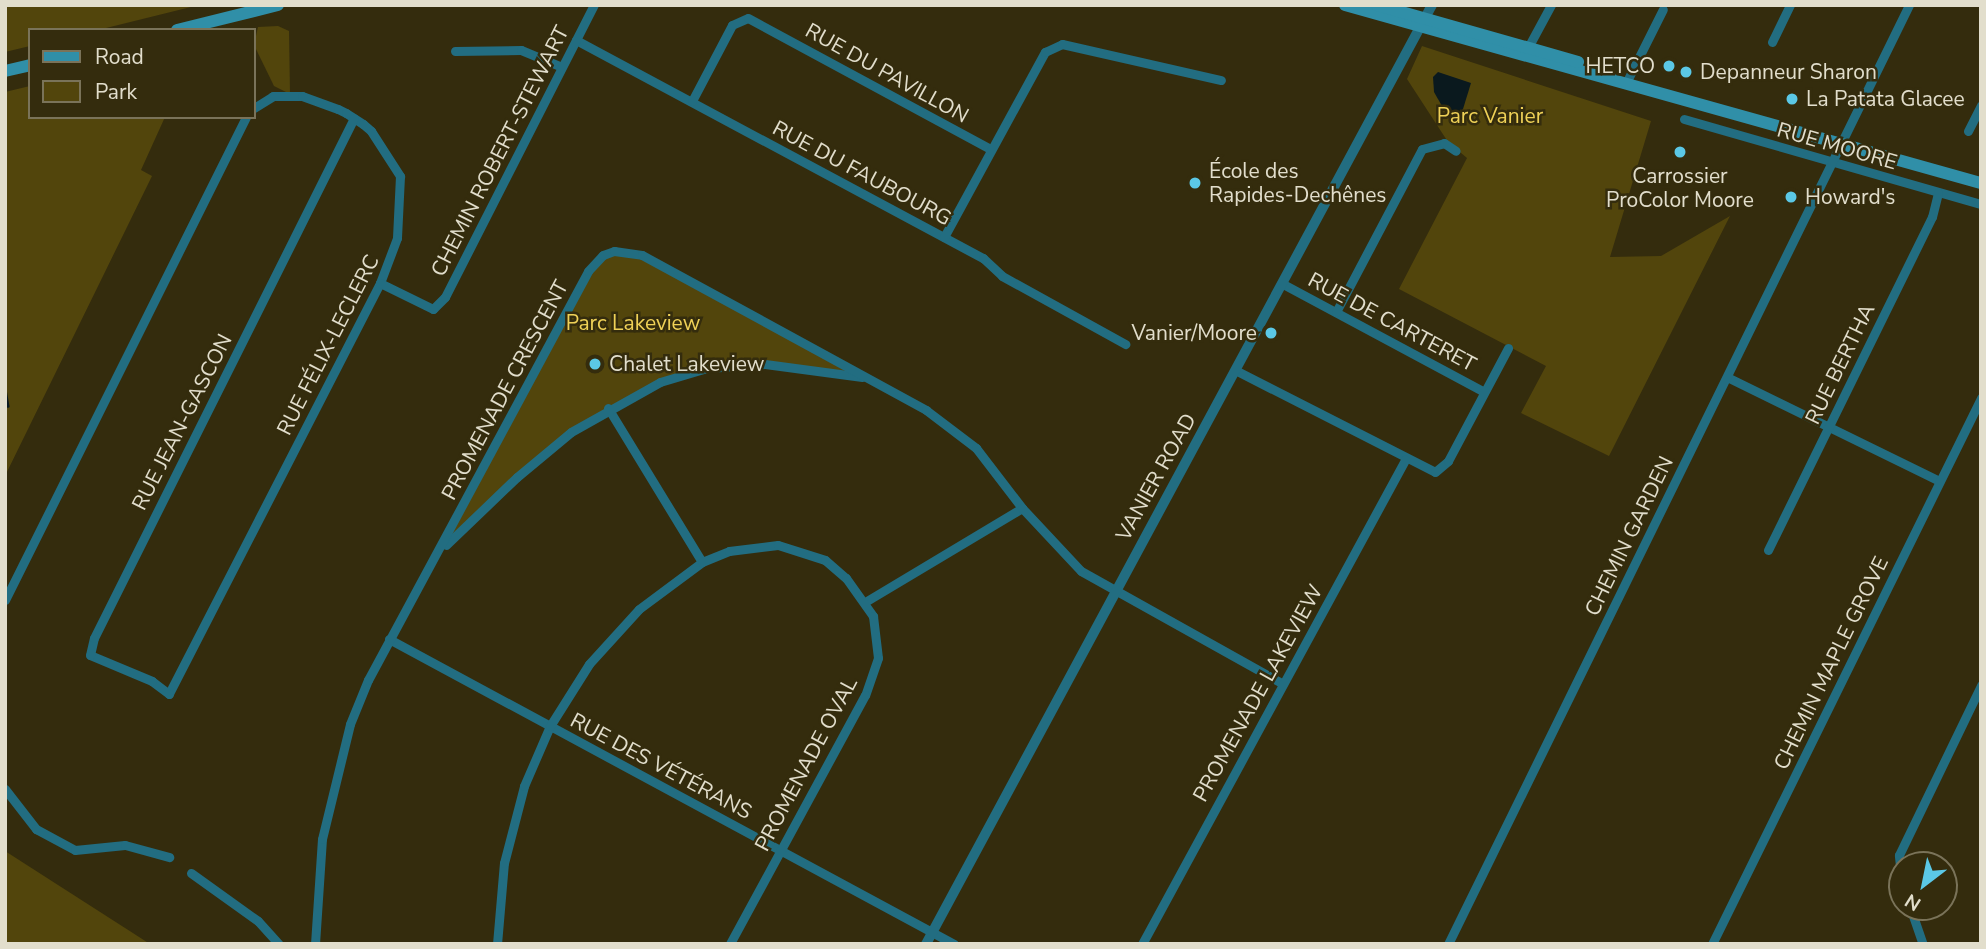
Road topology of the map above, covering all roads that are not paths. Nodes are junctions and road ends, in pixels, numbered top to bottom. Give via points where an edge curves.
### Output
1 (278, 5) edge
2 (594, 5) edge
3 (1345, 5) edge
4 (1377, 5) edge
5 (1432, 5) edge
6 (1550, 5) edge
7 (1790, 5) edge
8 (1909, 5) edge
9 (1663, 9) dead end
10 (1422, 24) junction
11 (185, 28) edge
12 (576, 40) junction
13 (1772, 43) dead end
14 (455, 51) dead end
15 (1526, 51) junction
16 (28, 65) edge
17 (562, 67) junction
18 (5, 71) edge
19 (1220, 80) dead end
20 (1627, 81) junction
21 (692, 101) junction
22 (1981, 105) edge
23 (256, 107) edge
24 (354, 118) junction
25 (246, 119) edge
26 (1684, 119) dead end
27 (1968, 131) dead end
28 (1842, 145) junction
29 (990, 149) junction
30 (1456, 151) dead end
31 (1833, 163) junction
32 (1981, 183) edge
33 (1938, 193) junction
34 (1981, 204) edge
35 (944, 237) junction
36 (380, 283) junction
37 (1283, 284) junction
38 (1336, 312) junction
39 (1125, 344) dead end
40 (1508, 348) dead end
41 (1237, 372) junction
42 (1727, 377) junction
43 (874, 380) junction
44 (1484, 391) junction
45 (1981, 398) edge
46 (608, 408) junction
47 (1828, 427) junction
48 (1405, 460) junction
49 (1939, 481) junction
50 (1022, 508) junction
51 (1768, 550) dead end
52 (438, 554) junction
53 (702, 562) junction
54 (1114, 593) junction
55 (5, 600) edge
56 (865, 602) junction
57 (389, 639) junction
58 (1283, 684) junction
59 (1981, 685) edge
60 (176, 688) joint
61 (550, 726) junction
62 (5, 789) edge
63 (781, 850) junction
64 (1901, 851) edge
65 (169, 857) dead end
66 (191, 873) dead end
67 (1915, 921) edge
68 (933, 932) junction
69 (279, 944) edge
70 (315, 944) edge
71 (497, 944) edge
72 (730, 944) edge
73 (926, 944) edge
74 (954, 944) edge
75 (1142, 944) edge
76 (1448, 944) edge
77 (1712, 944) edge
78 (1923, 944) edge

1 - 11 main road
2 - 12 street, CHEMIN ROBERT-STEWART
3 - 10 main road
4 - 10 main road
5 - 10 street, VANIER ROAD
6 - 15 street
7 - 13 street
8 - 28 street, CHEMIN GARDEN
9 - 20 street
10 - 15 main road
10 - 37 street, VANIER ROAD
12 - 17 street, CHEMIN ROBERT-STEWART
12 - 21 street, RUE DU FAUBOURG
14 - 17 street via 521,50
15 - 20 main road
16 - 18 main road
17 - 36 street, CHEMIN ROBERT-STEWART via 445,297 433,309
19 - 29 street via 1062,44 1045,52
20 - 28 main road
21 - 29 street, RUE DU PAVILLON via 732,25 748,18
21 - 35 street, RUE DU FAUBOURG
22 - 27 street
23 - 24 street, RUE FÉLIX-LECLERC via 273,96 290,94
24 - 36 street, RUE FÉLIX-LECLERC via 384,147 401,184 397,238
24 - 60 street, RUE JEAN-GASCON via 94,638 90,655 102,663 152,681 169,694
25 - 55 street
26 - 31 street, RUE MOORE
28 - 31 street, CHEMIN GARDEN
28 - 32 main road
29 - 35 street
30 - 38 street via 1444,143 1422,149
31 - 33 street, RUE MOORE
31 - 42 street, CHEMIN GARDEN
33 - 34 street, RUE MOORE
33 - 47 street, RUE BERTHA via 1932,217
35 - 39 street, RUE DU FAUBOURG via 990,262 1002,276
36 - 60 street, RUE FÉLIX-LECLERC
37 - 38 street, RUE DE CARTERET
37 - 41 street, VANIER ROAD
38 - 44 street, RUE DE CARTERET
40 - 44 street
41 - 48 street
41 - 54 street, VANIER ROAD
42 - 47 street
42 - 76 street, CHEMIN GARDEN
43 - 46 street, PROMENADE CRESCENT via 765,364 717,367 660,382
43 - 50 street, PROMENADE CRESCENT via 968,441
43 - 52 street, PROMENADE CRESCENT via 642,254 614,251 603,255 582,283
44 - 48 street via 1444,467 1428,472
45 - 49 street, CHEMIN MAPLE GROVE
46 - 52 street, PROMENADE CRESCENT via 542,455
46 - 53 street
47 - 49 street
47 - 51 street, RUE BERTHA
48 - 58 street, PROMENADE LAKEVIEW
49 - 77 street, CHEMIN MAPLE GROVE
50 - 54 street, PROMENADE CRESCENT via 1081,571
50 - 56 street
52 - 57 street, PROMENADE CRESCENT
53 - 56 street, PROMENADE OVAL via 751,546 802,550 846,578
53 - 61 street, PROMENADE OVAL via 613,635
54 - 58 street, PROMENADE CRESCENT
54 - 68 street, VANIER ROAD
56 - 63 street, PROMENADE OVAL via 878,639 873,674
57 - 61 street, RUE DES VÉTÉRANS
57 - 70 street, PROMENADE CRESCENT via 350,724 329,803 318,870
58 - 75 street, PROMENADE LAKEVIEW
59 - 64 street
61 - 63 street, RUE DES VÉTÉRANS
61 - 71 street, PROMENADE OVAL via 524,786 507,850
62 - 65 street via 36,829 75,850 125,845
63 - 68 street, RUE DES VÉTÉRANS
63 - 72 street, PROMENADE OVAL
66 - 69 street via 258,921
67 - 78 street
68 - 73 street, VANIER ROAD
68 - 74 street, RUE DES VÉTÉRANS

